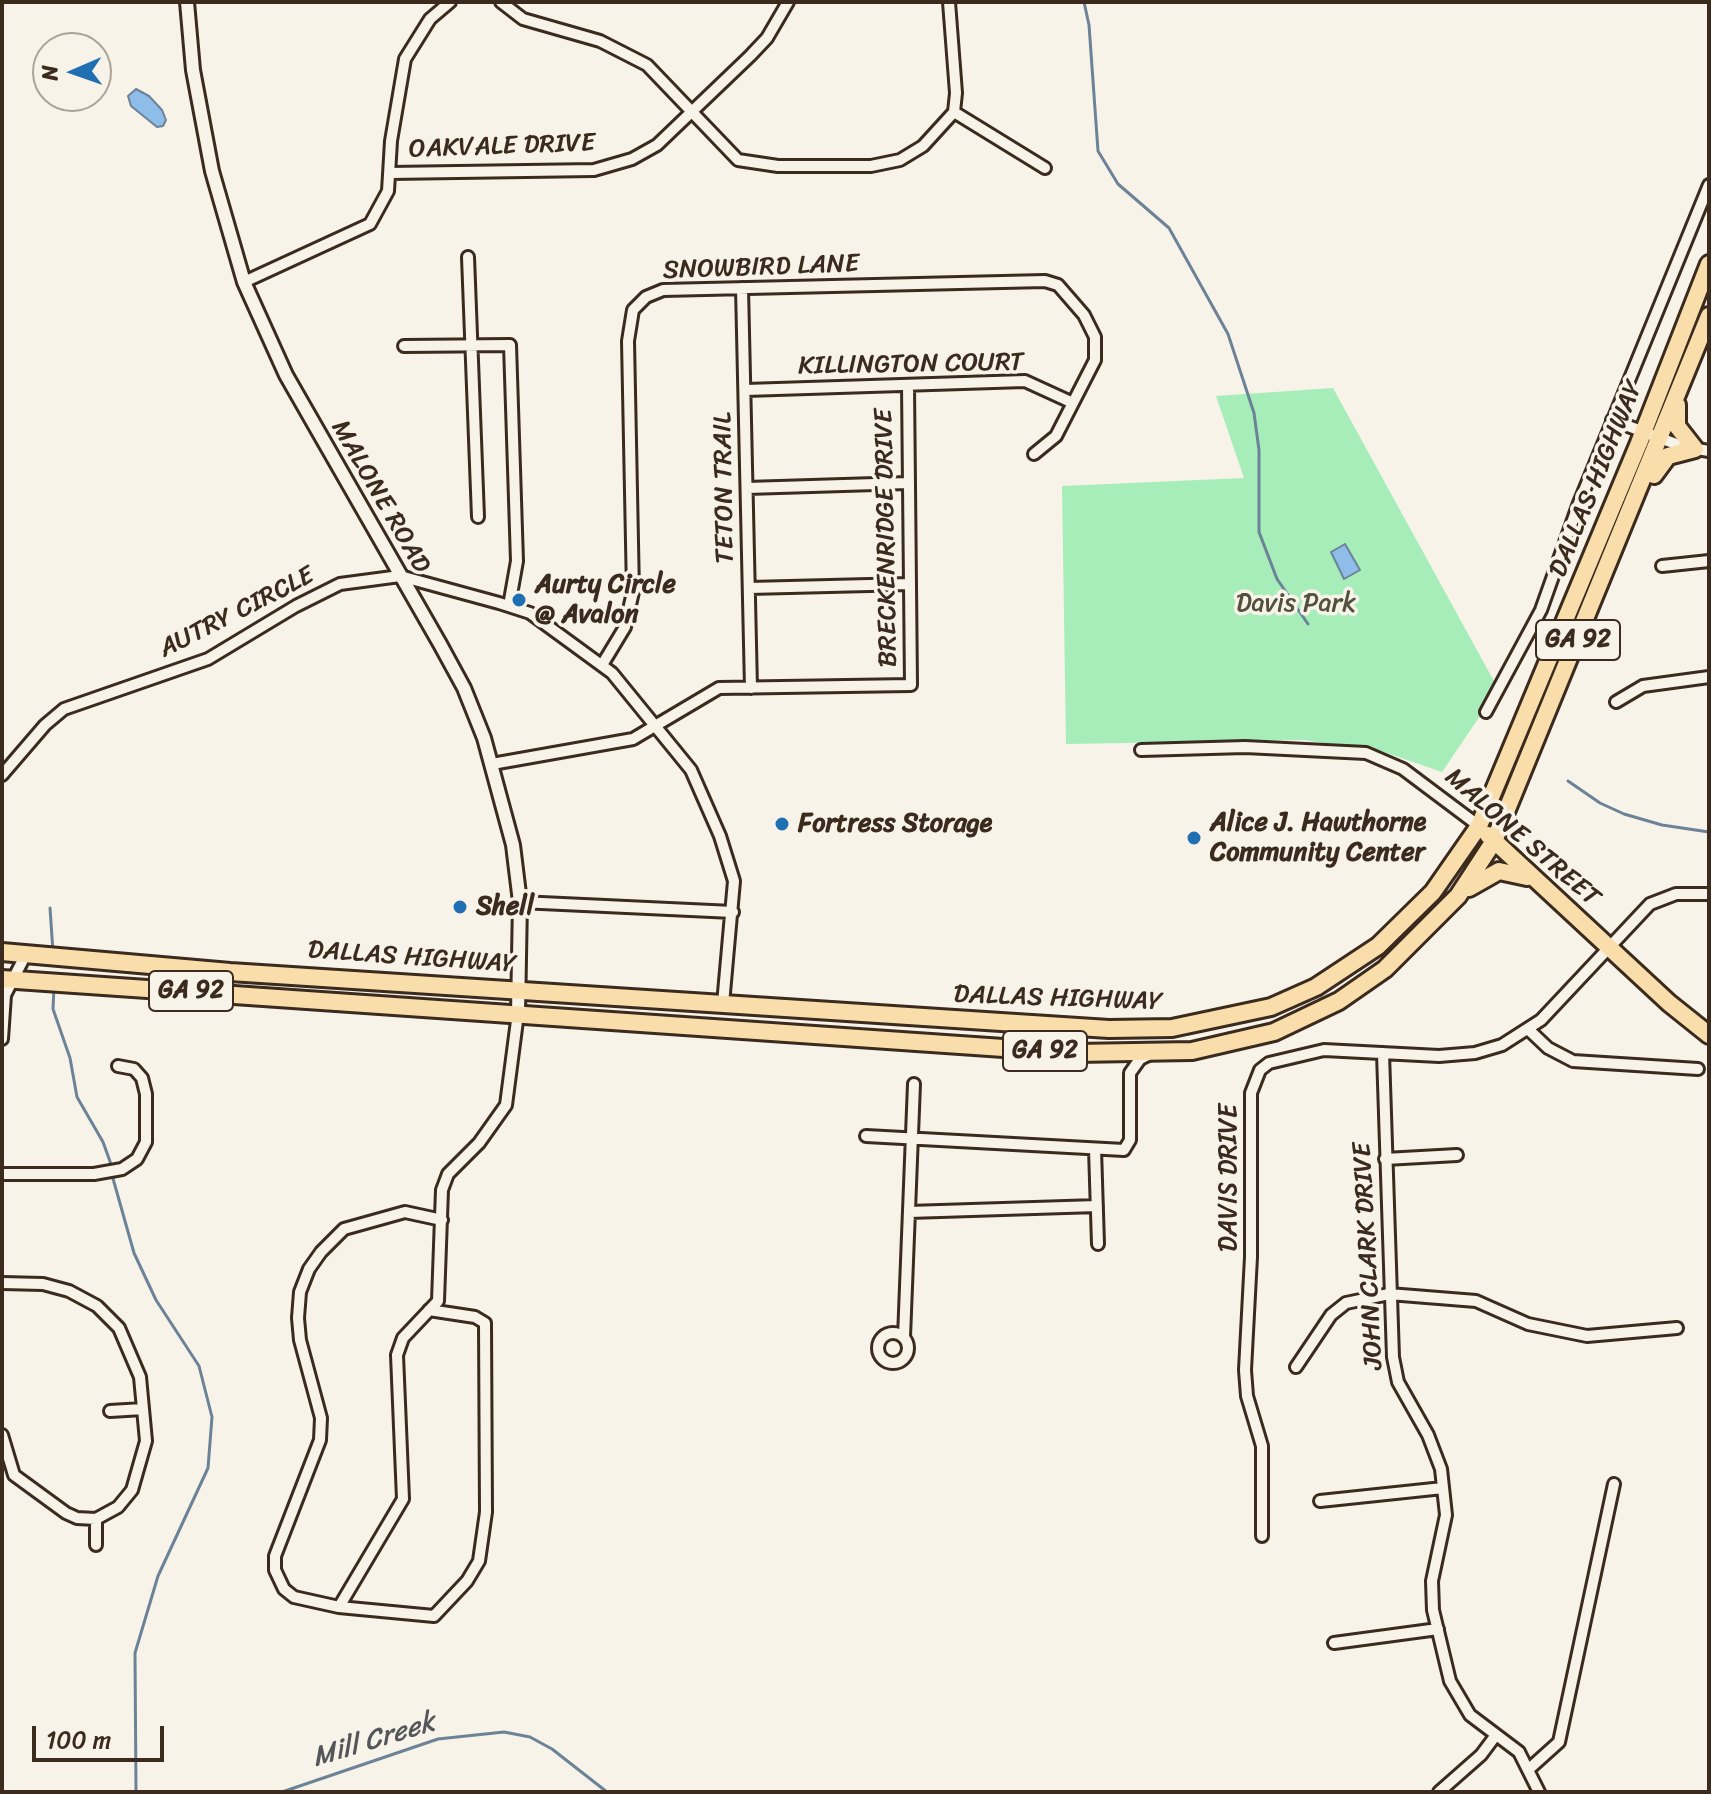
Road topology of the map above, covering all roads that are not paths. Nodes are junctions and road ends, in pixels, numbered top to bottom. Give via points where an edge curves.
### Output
1 (187, 2) edge
2 (450, 2) edge
3 (501, 2) edge
4 (788, 2) edge
5 (949, 2) edge
6 (692, 112) junction
7 (954, 112) junction
8 (1045, 168) dead end
9 (390, 173) junction
10 (1709, 185) edge
11 (468, 257) dead end
12 (1709, 264) edge
13 (244, 282) junction
14 (742, 288) junction
15 (1709, 316) edge
16 (471, 345) junction
17 (404, 346) dead end
18 (908, 385) junction
19 (746, 390) junction
20 (1678, 395) junction
21 (1073, 403) junction
22 (1612, 420) junction
23 (1644, 432) junction
24 (1661, 439) junction
25 (1702, 450) edge
26 (1034, 454) dead end
27 (908, 483) junction
28 (747, 488) junction
29 (1632, 510) junction
30 (478, 517) dead end
31 (1709, 561) edge
32 (1662, 566) dead end
33 (400, 576) junction
34 (910, 584) junction
35 (749, 588) junction
36 (509, 606) junction
37 (602, 665) junction
38 (1709, 677) edge
39 (751, 688) junction
40 (1616, 702) dead end
41 (1486, 712) dead end
42 (657, 728) junction
43 (1141, 750) dead end
44 (492, 764) junction
45 (2, 775) edge
46 (1479, 826) junction
47 (1494, 841) junction
48 (1539, 883) junction
49 (1709, 894) edge
50 (1458, 896) junction
51 (520, 902) junction
52 (733, 912) junction
53 (1608, 946) junction
54 (2, 952) edge
55 (26, 954) junction
56 (6, 979) edge
57 (519, 989) junction
58 (723, 1004) junction
59 (518, 1013) junction
60 (1529, 1030) junction
61 (1709, 1035) edge
62 (2, 1039) edge
63 (1383, 1053) junction
64 (1111, 1054) junction
65 (1150, 1054) junction
66 (118, 1066) dead end
67 (1698, 1069) dead end
68 (1130, 1073) junction
69 (914, 1084) dead end
70 (866, 1136) dead end
71 (912, 1138) junction
72 (1095, 1149) junction
73 (1457, 1155) dead end
74 (1385, 1159) junction
75 (2, 1174) edge
76 (1097, 1206) junction
77 (909, 1212) junction
78 (442, 1220) junction
79 (1098, 1244) dead end
80 (2, 1283) edge
81 (1389, 1294) junction
82 (429, 1310) junction
83 (1677, 1328) dead end
84 (904, 1337) dead end
85 (1296, 1367) dead end
86 (143, 1409) junction
87 (110, 1411) dead end
88 (2, 1435) edge
89 (1614, 1484) dead end
90 (1443, 1488) junction
91 (1320, 1501) dead end
92 (96, 1519) junction
93 (1262, 1536) dead end
94 (96, 1545) dead end
95 (339, 1607) junction
96 (1438, 1629) junction
97 (1334, 1643) dead end
98 (1496, 1735) junction
99 (1529, 1769) junction
100 (1439, 1792) edge
101 (1539, 1792) edge

1 - 13 street, MALONE ROAD via 193,70 212,171
2 - 9 street via 430,19 405,59
3 - 6 street via 523,19 618,48 647,65
4 - 6 street, OAKVALE DRIVE via 767,38
5 - 7 street
6 - 7 street via 738,160 778,166 871,166 900,160 923,146
6 - 9 street, OAKVALE DRIVE via 657,145 594,170
7 - 8 street
9 - 13 street via 388,191 370,224
10 - 22 street
11 - 16 street
12 - 23 main road, DALLAS HIGHWAY / GA 92
13 - 33 street, MALONE ROAD via 286,375
14 - 19 street, TETON TRAIL
14 - 21 street, SNOWBIRD LANE via 1045,281 1058,285 1095,337 1095,360
14 - 37 street, SNOWBIRD LANE via 663,290 633,310 628,341 633,592 625,627
15 - 20 main road, DALLAS HIGHWAY / GA 92
16 - 17 street
16 - 30 street
16 - 36 street via 510,345 517,561
18 - 19 street, KILLINGTON COURT
18 - 21 street, KILLINGTON COURT via 1025,381
18 - 27 street, BRECKENRIDGE DRIVE
19 - 28 street, TETON TRAIL
20 - 24 main road, DALLAS HIGHWAY / GA 92
20 - 25 main road via 1677,426
21 - 26 street, SNOWBIRD LANE via 1056,436
22 - 23 street
22 - 41 street via 1541,610
23 - 24 street
23 - 46 main road, DALLAS HIGHWAY / GA 92
24 - 25 street
24 - 29 main road, DALLAS HIGHWAY / GA 92
25 - 29 main road via 1675,452 1663,460
27 - 28 street
27 - 34 street, BRECKENRIDGE DRIVE
28 - 35 street, TETON TRAIL
29 - 47 main road, DALLAS HIGHWAY / GA 92
31 - 32 street
33 - 36 street, AUTRY CIRCLE
33 - 44 street, MALONE ROAD via 464,688
33 - 45 street, AUTRY CIRCLE via 340,584 208,659 64,709
34 - 35 street
34 - 39 street, BRECKENRIDGE DRIVE via 911,685
35 - 39 street, TETON TRAIL
36 - 37 street, AUTRY CIRCLE via 540,619
37 - 42 street, AUTRY CIRCLE
38 - 40 street via 1643,686
39 - 42 street, BRECKENRIDGE DRIVE via 719,688
42 - 44 street, BRECKENRIDGE DRIVE via 633,739
42 - 52 street, AUTRY CIRCLE via 701,788 734,881
43 - 46 street, MALONE STREET via 1245,747 1366,753 1403,769
44 - 51 street, MALONE ROAD via 513,845
46 - 47 main road, MALONE STREET
46 - 58 main road, DALLAS HIGHWAY / GA 92 via 1433,892 1378,946 1316,987 1244,1015 1172,1028 1109,1029
47 - 48 main road, MALONE STREET
47 - 50 main road, DALLAS HIGHWAY / GA 92
48 - 50 main road via 1522,873 1499,871
48 - 53 main road, MALONE STREET
49 - 53 street, MALONE STREET via 1658,900
50 - 65 main road, DALLAS HIGHWAY / GA 92 via 1385,969 1339,1001 1274,1032 1231,1044
51 - 52 street
51 - 57 street, MALONE ROAD
52 - 58 street, AUTRY CIRCLE
53 - 60 street, DAVIS DRIVE
53 - 61 main road
54 - 55 main road, DALLAS HIGHWAY / GA 92
55 - 56 street
55 - 57 main road, DALLAS HIGHWAY / GA 92
56 - 59 main road, DALLAS HIGHWAY / GA 92
56 - 62 street
57 - 58 main road, DALLAS HIGHWAY / GA 92
57 - 59 street, MALONE ROAD
59 - 64 main road, DALLAS HIGHWAY / GA 92
59 - 78 street via 506,1105 448,1174
60 - 63 street, DAVIS DRIVE via 1475,1053
60 - 67 street via 1573,1061
63 - 74 street, JOHN CLARK DRIVE
63 - 93 street, DAVIS DRIVE via 1324,1050 1269,1063 1253,1081 1245,1370 1262,1446
64 - 65 main road, DALLAS HIGHWAY / GA 92
64 - 68 street
65 - 68 street
66 - 75 street via 134,1069 146,1094 146,1142 137,1159 122,1169 94,1174
68 - 72 street via 1127,1148
69 - 71 street
70 - 71 street
71 - 72 street
71 - 77 street
72 - 76 street
73 - 74 street
74 - 81 street, JOHN CLARK DRIVE
76 - 77 street
76 - 79 street
77 - 84 street
78 - 82 street via 441,1288
78 - 95 street via 405,1212 344,1229 321,1252 300,1292 300,1340 321,1418 320,1440 275,1556 275,1570 294,1597
80 - 86 street via 43,1284 97,1306 119,1328 128,1347 140,1377
81 - 83 street via 1476,1301 1528,1324 1587,1336
81 - 85 street via 1346,1303 1331,1315
81 - 90 street, JOHN CLARK DRIVE via 1398,1382 1428,1435
82 - 95 street via 403,1338 397,1355 403,1499
82 - 95 street via 485,1323 486,1512 479,1561 434,1616
86 - 87 street
86 - 92 street via 146,1441 132,1490 118,1507
88 - 92 street via 14,1475 66,1513
89 - 99 street via 1559,1742
90 - 91 street
90 - 96 street, JOHN CLARK DRIVE via 1446,1515 1432,1581
92 - 94 street
96 - 97 street
96 - 98 street, JOHN CLARK DRIVE via 1450,1681 1470,1715
98 - 99 street, JOHN CLARK DRIVE via 1519,1752
98 - 100 street
99 - 101 street, JOHN CLARK DRIVE

